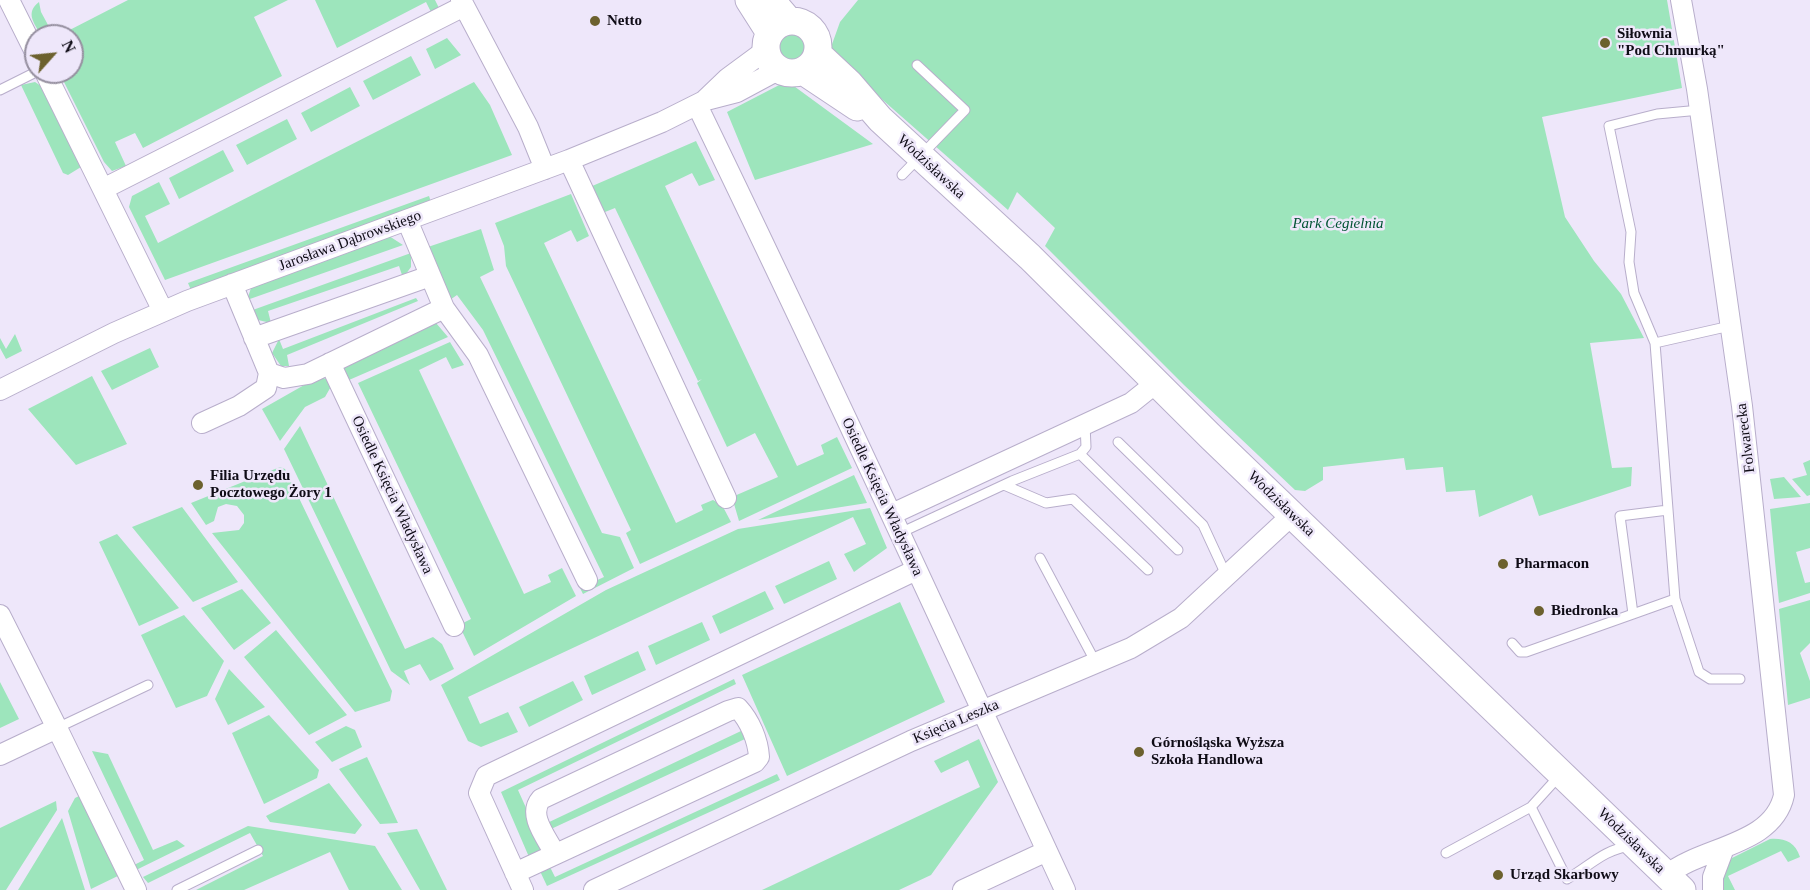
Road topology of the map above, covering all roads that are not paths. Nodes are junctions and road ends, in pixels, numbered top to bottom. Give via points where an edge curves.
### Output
1 (9, 0) edge
2 (749, 0) edge
3 (771, 0) edge
4 (1681, 0) edge
5 (462, 3) edge
6 (24, 30) edge
7 (787, 50) junction
8 (917, 65) dead end
9 (24, 78) edge
10 (51, 84) edge
11 (0, 90) edge
12 (700, 103) junction
13 (1700, 110) junction
14 (569, 160) junction
15 (911, 166) junction
16 (545, 169) junction
17 (103, 189) junction
18 (406, 220) junction
19 (430, 276) junction
20 (232, 284) junction
21 (444, 308) junction
22 (163, 311) junction
23 (1730, 326) junction
24 (254, 338) junction
25 (1655, 343) junction
26 (330, 363) junction
27 (269, 373) junction
28 (1156, 383) junction
29 (0, 390) edge
30 (202, 423) dead end
31 (1085, 424) junction
32 (1118, 442) dead end
33 (1080, 454) junction
34 (1004, 485) junction
35 (726, 498) dead end
36 (1668, 510) junction
37 (892, 514) junction
38 (1292, 515) junction
39 (900, 533) junction
40 (1178, 550) dead end
41 (1040, 558) dead end
42 (916, 570) junction
43 (1148, 570) dead end
44 (1227, 577) junction
45 (587, 579) dead end
46 (1675, 600) junction
47 (1634, 614) junction
48 (0, 615) edge
49 (454, 626) dead end
50 (1512, 643) dead end
51 (1096, 663) junction
52 (1740, 679) dead end
53 (148, 685) dead end
54 (981, 712) junction
55 (57, 728) junction
56 (0, 755) edge
57 (1562, 774) junction
58 (1531, 807) junction
59 (1636, 845) junction
60 (1724, 848) junction
61 (258, 850) dead end
62 (1047, 851) junction
63 (1446, 854) dead end
64 (555, 855) junction
65 (519, 881) edge
66 (1675, 882) edge
67 (136, 890) edge
68 (177, 890) edge
69 (594, 890) edge
70 (963, 890) edge
71 (1065, 890) edge
72 (1713, 890) edge

1 - 6 street
2 - 7 street, Wodzisławska
3 - 7 street, Wodzisławska
4 - 13 street, Folwarecka
5 - 16 street via 528,127
5 - 17 street
7 - 12 street, Jarosława Dąbrowskiego via 728,78
7 - 15 street, Wodzisławska via 841,98 880,118
8 - 15 lane via 966,110
9 - 11 lane
10 - 17 street
12 - 14 street, Jarosława Dąbrowskiego
12 - 37 street, Osiedle Księcia Władysława
13 - 23 street, Folwarecka
13 - 25 lane via 1657,114 1609,126 1630,232 1634,293
14 - 16 street, Jarosława Dąbrowskiego
14 - 35 street
15 - 28 street, Wodzisławska via 1030,257
16 - 18 street, Jarosława Dąbrowskiego
17 - 22 street
18 - 19 street
18 - 20 street, Jarosława Dąbrowskiego
19 - 21 street
19 - 24 street
20 - 22 street, Jarosława Dąbrowskiego
20 - 24 street
21 - 26 street
21 - 45 street via 478,355
22 - 29 street, Jarosława Dąbrowskiego
23 - 25 lane
23 - 60 street, Folwarecka via 1749,464 1784,795 1779,811 1766,825
24 - 27 street
25 - 36 lane
26 - 27 street via 308,374 284,378
26 - 49 street, Osiedle Księcia Władysława
27 - 30 street via 266,388
28 - 31 street via 1136,400
28 - 38 street, Wodzisławska
31 - 33 lane via 1086,447
31 - 37 street
32 - 44 lane via 1203,525
33 - 34 lane
33 - 40 lane
34 - 39 lane
34 - 43 lane via 1046,503 1073,499
36 - 46 lane
36 - 47 lane via 1620,516
37 - 39 street, Osiedle Księcia Władysława
38 - 44 street, Księcia Leszka
38 - 57 street, Wodzisławska
39 - 42 street, Osiedle Księcia Władysława
41 - 51 lane
42 - 54 street, Osiedle Księcia Władysława
42 - 65 street via 486,776 479,793
44 - 51 street, Księcia Leszka via 1181,618 1131,648
46 - 47 lane
46 - 52 lane via 1699,672 1710,679
47 - 50 lane via 1526,652 1520,652
48 - 55 street
51 - 54 street, Księcia Leszka
53 - 55 lane
54 - 62 street, Osiedle Księcia Władysława
54 - 69 street, Księcia Leszka
55 - 56 street
55 - 67 street
57 - 58 lane
57 - 59 street, Wodzisławska
58 - 59 lane via 1568,879 1600,855
58 - 63 lane
59 - 66 street, Wodzisławska
60 - 66 street, Folwarecka via 1700,855
60 - 72 street via 1713,877
61 - 68 lane
62 - 70 street
62 - 71 street, Osiedle Księcia Władysława
64 - 64 street via 754,762 759,749 745,716 738,708 728,711 541,799 535,815
64 - 65 street

